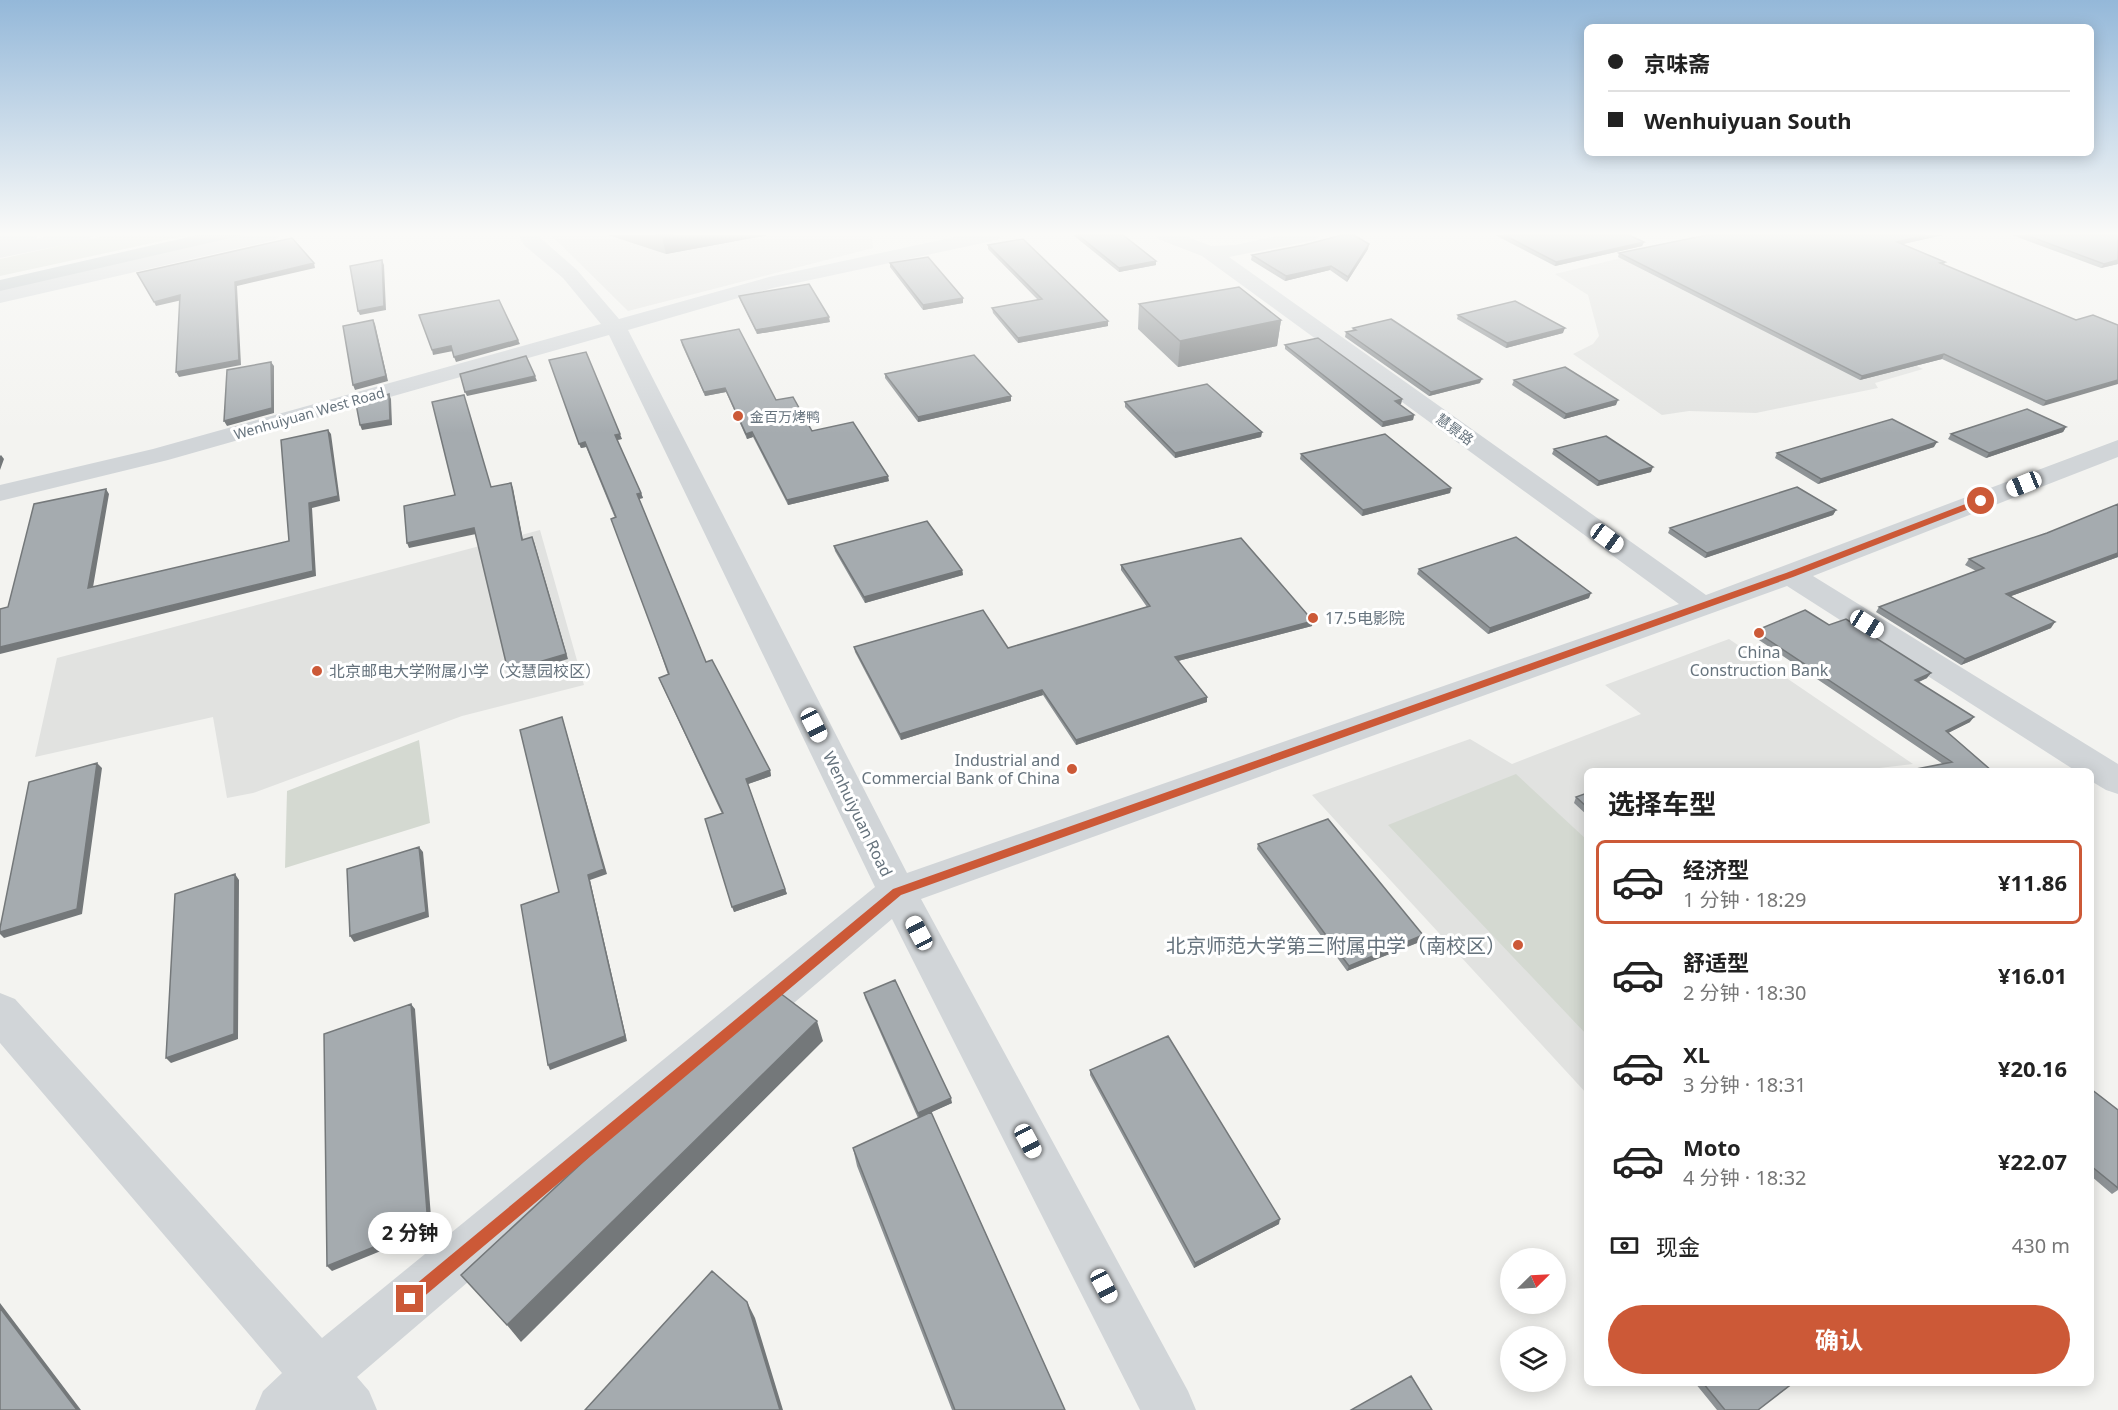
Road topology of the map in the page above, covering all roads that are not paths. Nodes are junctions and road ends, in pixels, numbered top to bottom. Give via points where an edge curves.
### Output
1 (593, 301) edge
2 (708, 301) edge
3 (1277, 301) edge
4 (616, 328) junction
5 (2118, 448) edge
6 (0, 493) edge
7 (1790, 575) junction
8 (1701, 606) junction
9 (2118, 781) edge
10 (897, 892) junction
11 (0, 1012) edge
12 (319, 1375) junction
13 (282, 1410) edge
14 (350, 1410) edge
15 (1170, 1410) edge

1 - 4 main road, Wenhuiyuan Road
2 - 4 main road, Wenhuiyuan West Road
3 - 8 main road, 慧景路
4 - 6 main road, Wenhuiyuan West Road via 159,455
4 - 10 main road, Wenhuiyuan Road
5 - 7 main road
7 - 8 main road
7 - 9 main road
8 - 10 main road
10 - 12 main road
10 - 15 main road, Wenhuiyuan Road
11 - 12 main road
12 - 13 main road
12 - 14 main road

